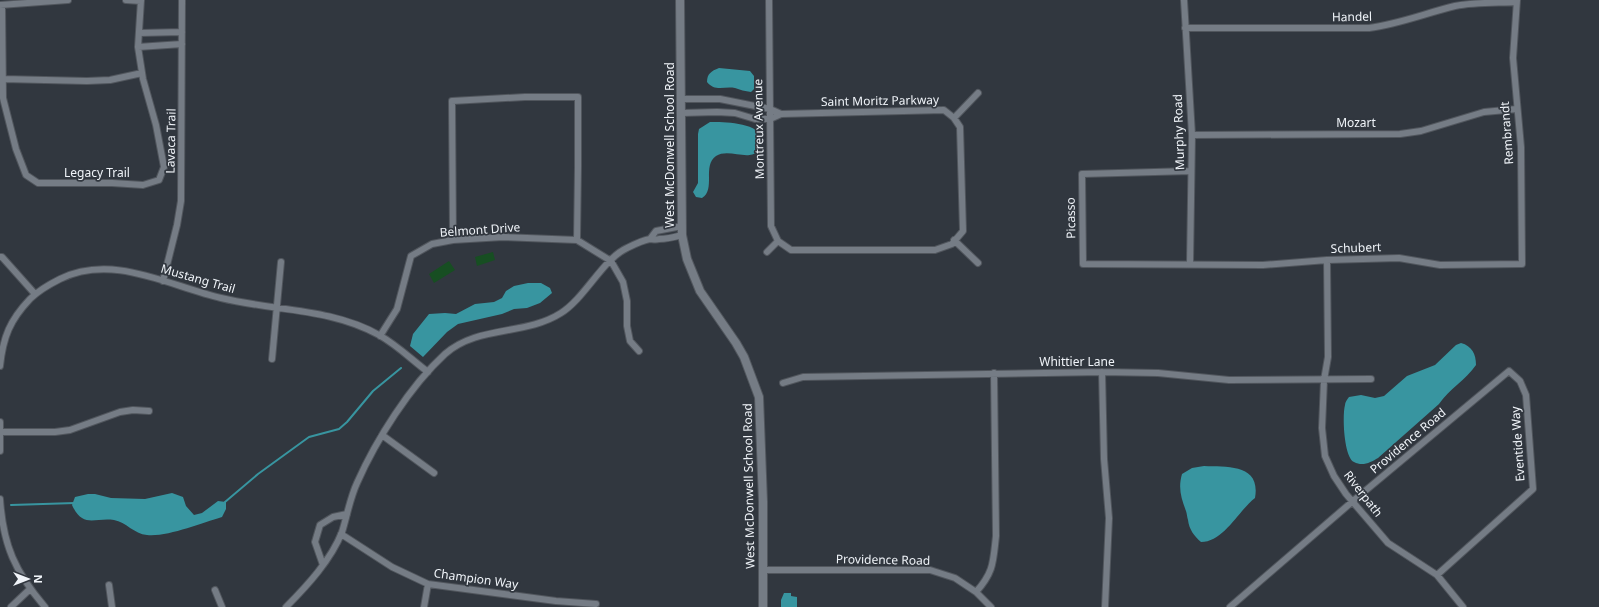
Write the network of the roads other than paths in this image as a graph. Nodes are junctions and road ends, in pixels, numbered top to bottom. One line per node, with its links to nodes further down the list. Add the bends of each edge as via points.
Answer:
1 (68, 0): 9 (street)
2 (126, 0): 7 (street)
3 (182, 0): 11 (street, Lavaca Trail)
4 (680, 0): 18 (main road, West McDonwell School Road)
5 (769, 0): 19 (street, Montreux Avenue)
6 (1184, 0): 10 (street, Murphy Road)
7 (141, 1): 12 (street, Legacy Trail)
8 (1517, 1): 10 (street, Handel, via 1457,6 1390,25 1369,28); 20 (street, Rembrandt, via 1513,58)
9 (1, 5): 16 (street, Legacy Trail)
10 (1185, 28): 25 (street, Murphy Road)
11 (182, 32): 12 (street); 13 (street, Lavaca Trail)
12 (139, 33): 14 (street, Legacy Trail)
13 (182, 44): 14 (street); 42 (street, Lavaca Trail, via 181,201)
14 (138, 47): 15 (street, Legacy Trail)
15 (142, 73): 16 (street, via 110,80 87,81); 16 (street, Legacy Trail, via 164,167 159,180 143,185 38,183 26,175 16,149 4,98)
16 (3, 79)
17 (978, 93): 23 (street)
18 (681, 99): 19 (street, Saint Moritz Parkway, via 720,99); 21 (main road, West McDonwell School Road)
19 (770, 109): 22 (street, Saint Moritz Parkway); 24 (street, Montreux Avenue)
20 (1517, 109): 25 (street, Mozart, via 1484,112 1421,131 1400,134); 41 (street, Rembrandt, via 1521,147)
21 (681, 113): 24 (street, Saint Moritz Parkway, via 735,113 755,119); 27 (main road, West McDonwell School Road)
22 (782, 114): 23 (street, Saint Moritz Parkway, via 944,110); 24 (street, Saint Moritz Parkway)
23 (954, 118): 32 (street, via 960,127 963,231)
24 (770, 119): 33 (street, Montreux Avenue, via 771,226)
25 (1192, 135): 26 (street, Murphy Road)
26 (1191, 171): 40 (street, Murphy Road); 40 (street, Picasso, via 1082,174 1082,264)
27 (682, 226): 28 (main road, West McDonwell School Road); 29 (street, via 656,231)
28 (682, 235): 29 (street); 67 (main road, West McDonwell School Road, via 687,259 700,291 744,357 759,397)
29 (650, 239): 37 (street, via 626,248)
30 (453, 240): 31 (street, Belmont Drive, via 531,237); 31 (street, via 452,101 578,97); 45 (street, Belmont Drive, via 432,244 411,256 397,309)
31 (577, 240): 37 (street, Belmont Drive)
32 (954, 240): 33 (street, via 952,244 935,250 791,250); 39 (street)
33 (778, 241): 34 (street)
34 (767, 252)
35 (0, 257): 43 (street)
36 (1327, 260): 40 (street, Schubert, via 1263,265); 41 (street, Schubert, via 1399,258 1440,265); 54 (street, Riverpath, via 1328,357)
37 (611, 261): 46 (street, via 623,282 630,341); 50 (street, via 562,313 538,324 484,334 471,339 446,354)
38 (282, 262): 44 (street)
39 (978, 263)
40 (1190, 264)
41 (1522, 264)
42 (163, 281): 43 (street, Mustang Trail, via 121,270 97,268 73,272); 44 (street, Mustang Trail, via 246,304)
43 (35, 294): 48 (street, Mustang Trail, via 18,311 7,331)
44 (277, 306): 45 (street, Mustang Trail, via 339,318); 47 (street)
45 (380, 336): 50 (street, Mustang Trail)
46 (639, 351)
47 (272, 359)
48 (0, 366)
49 (1509, 371): 63 (street, Providence Road); 68 (street, Eventide Way, via 1520,381 1526,395 1532,489)
50 (428, 372): 59 (street)
51 (1102, 372): 52 (street, Whittier Lane); 54 (street, Whittier Lane, via 1158,373 1229,380); 83 (street, via 1104,459 1109,518)
52 (994, 373): 55 (street, Whittier Lane, via 803,377); 73 (street, via 994,562 987,579)
53 (1371, 379): 54 (street, Whittier Lane)
54 (1324, 380): 63 (street, Riverpath, via 1322,428 1325,456 1334,476)
55 (784, 383)
56 (149, 411): 58 (street, via 120,412 70,430)
57 (0, 422): 58 (street)
58 (0, 432): 60 (street)
59 (382, 435): 61 (street); 64 (street, via 356,485)
60 (0, 451)
61 (434, 473)
62 (0, 498): 71 (street, via 7,546)
63 (1353, 501): 68 (street, Riverpath, via 1388,543); 84 (street, Providence Road)
64 (347, 514): 65 (street); 66 (street, via 333,517 320,524 315,542)
65 (341, 534): 66 (street); 69 (street, Champion Way, via 392,568)
66 (323, 565): 79 (street)
67 (762, 570): 73 (street, Providence Road, via 930,570 955,578); 81 (main road, West McDonwell School Road)
68 (1436, 575): 85 (street, Riverpath)
69 (428, 584): 74 (street, Champion Way, via 556,602); 80 (street)
70 (108, 585): 77 (street)
71 (30, 589): 75 (street); 76 (street)
72 (215, 590): 78 (street)
73 (976, 592): 82 (street, Providence Road)
74 (596, 604)
75 (11, 607)
76 (45, 607)
77 (112, 607)
78 (222, 607)
79 (286, 607)
80 (424, 607)
81 (763, 607)
82 (991, 607)
83 (1106, 607)
84 (1230, 607)
85 (1464, 607)

